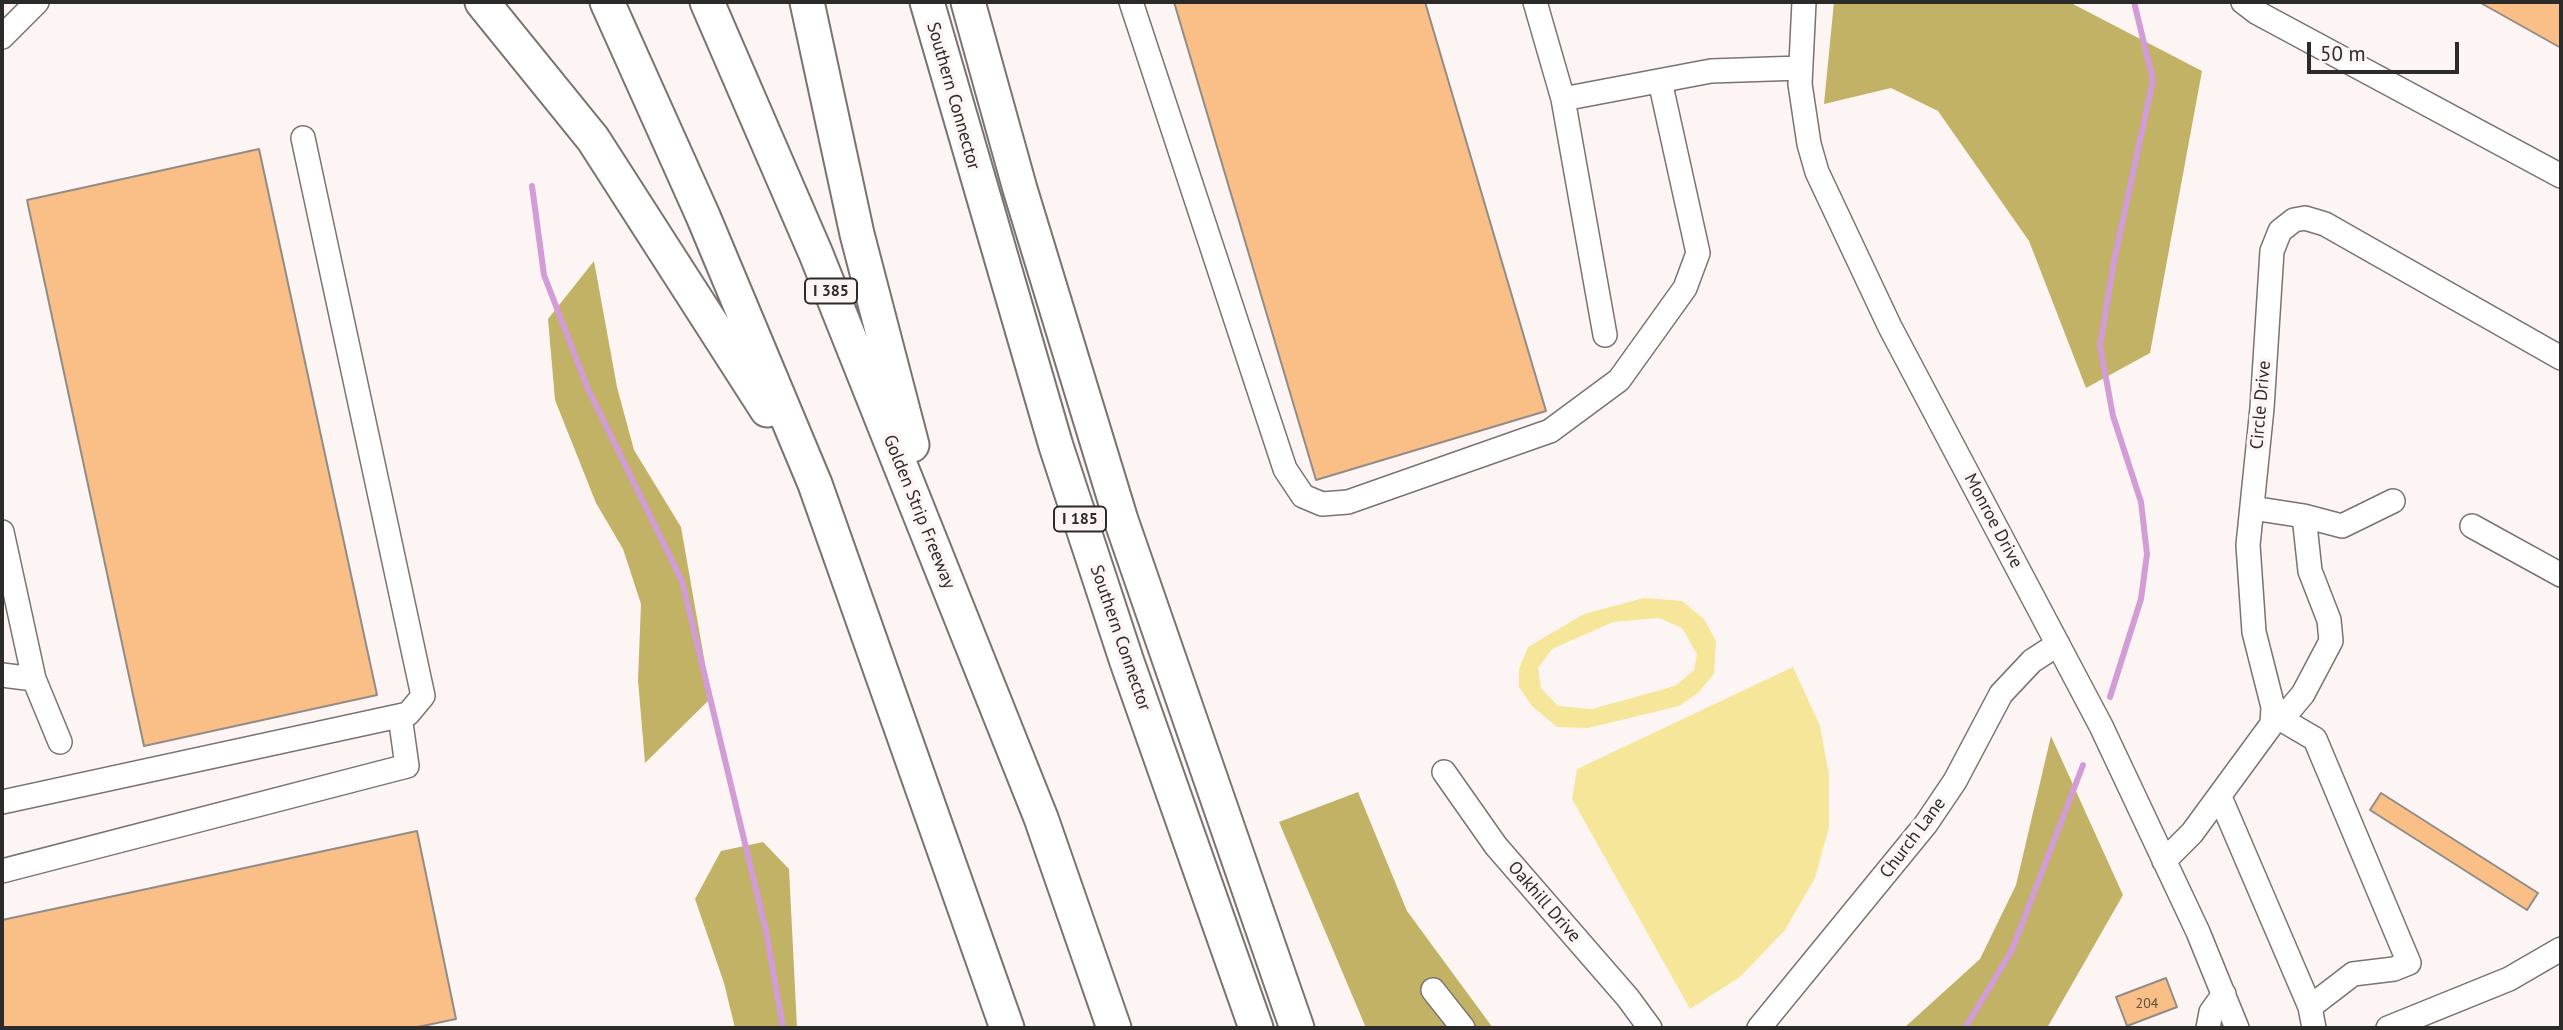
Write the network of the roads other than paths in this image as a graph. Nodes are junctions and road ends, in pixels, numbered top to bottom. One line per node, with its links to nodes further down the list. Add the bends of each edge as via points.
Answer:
1 (37, 2): 12 (street)
2 (482, 2): 20 (highway, via 593,139)
3 (607, 2): 20 (highway)
4 (707, 2): 27 (highway, Golden Strip Freeway / I 385, via 816,254)
5 (807, 2): 27 (highway, via 857,234)
6 (927, 2): 45 (highway, Southern Connector / I 185, via 1056,446)
7 (968, 2): 46 (highway, I 185, via 1121,520)
8 (1131, 2): 14 (street, via 1285,469 1303,496 1322,504 1348,502 1550,431 1619,380 1685,288 1698,253)
9 (1535, 2): 15 (street)
10 (1804, 2): 13 (street, Monroe Drive)
11 (2243, 2): 17 (street)
12 (2, 37)
13 (1800, 68): 14 (street, via 1711,71); 28 (street, Monroe Drive, via 1809,144 1843,231)
14 (1660, 80): 15 (street)
15 (1563, 99): 18 (street)
16 (303, 138): 31 (street, via 423,696 408,714)
17 (2561, 176)
18 (1605, 335)
19 (2561, 358): 22 (street, Circle Drive, via 2325,224 2294,220 2280,231 2272,251)
20 (815, 484): 43 (highway)
21 (2393, 501): 23 (street, via 2342,527)
22 (2252, 508): 23 (street); 32 (street, Circle Drive, via 2248,545 2254,632)
23 (2304, 516): 32 (street, via 2310,570 2332,641 2303,694)
24 (2472, 526): 26 (street)
25 (2, 532): 30 (street)
26 (2561, 575)
27 (948, 583): 44 (highway, Golden Strip Freeway / I 385, via 1041,818)
28 (2058, 644): 37 (street, Monroe Drive); 49 (street, Church Lane, via 2032,660 2001,694 1955,781 1926,824)
29 (2, 675): 30 (street)
30 (34, 679): 33 (street)
31 (400, 716): 36 (street); 38 (street, via 407,766)
32 (2278, 717): 35 (street); 42 (street, via 2315,739 2409,963 2394,970 2353,974)
33 (60, 741)
34 (1444, 772): 48 (street, Oakhill Drive, via 1496,846)
35 (2220, 797): 37 (street); 42 (street)
36 (2, 802)
37 (2164, 861): 41 (street, Monroe Drive)
38 (2, 871)
39 (2561, 949): 52 (street, via 2509,979)
40 (1433, 990): 47 (street)
41 (2224, 994): 50 (street, via 2211,1012); 51 (street, Monroe Drive)
42 (2312, 1018)
43 (1007, 1028)
44 (1114, 1028)
45 (1256, 1028)
46 (1297, 1028)
47 (1463, 1028)
48 (1650, 1028)
49 (1759, 1028)
50 (2208, 1028)
51 (2237, 1028)
52 (2388, 1028)

